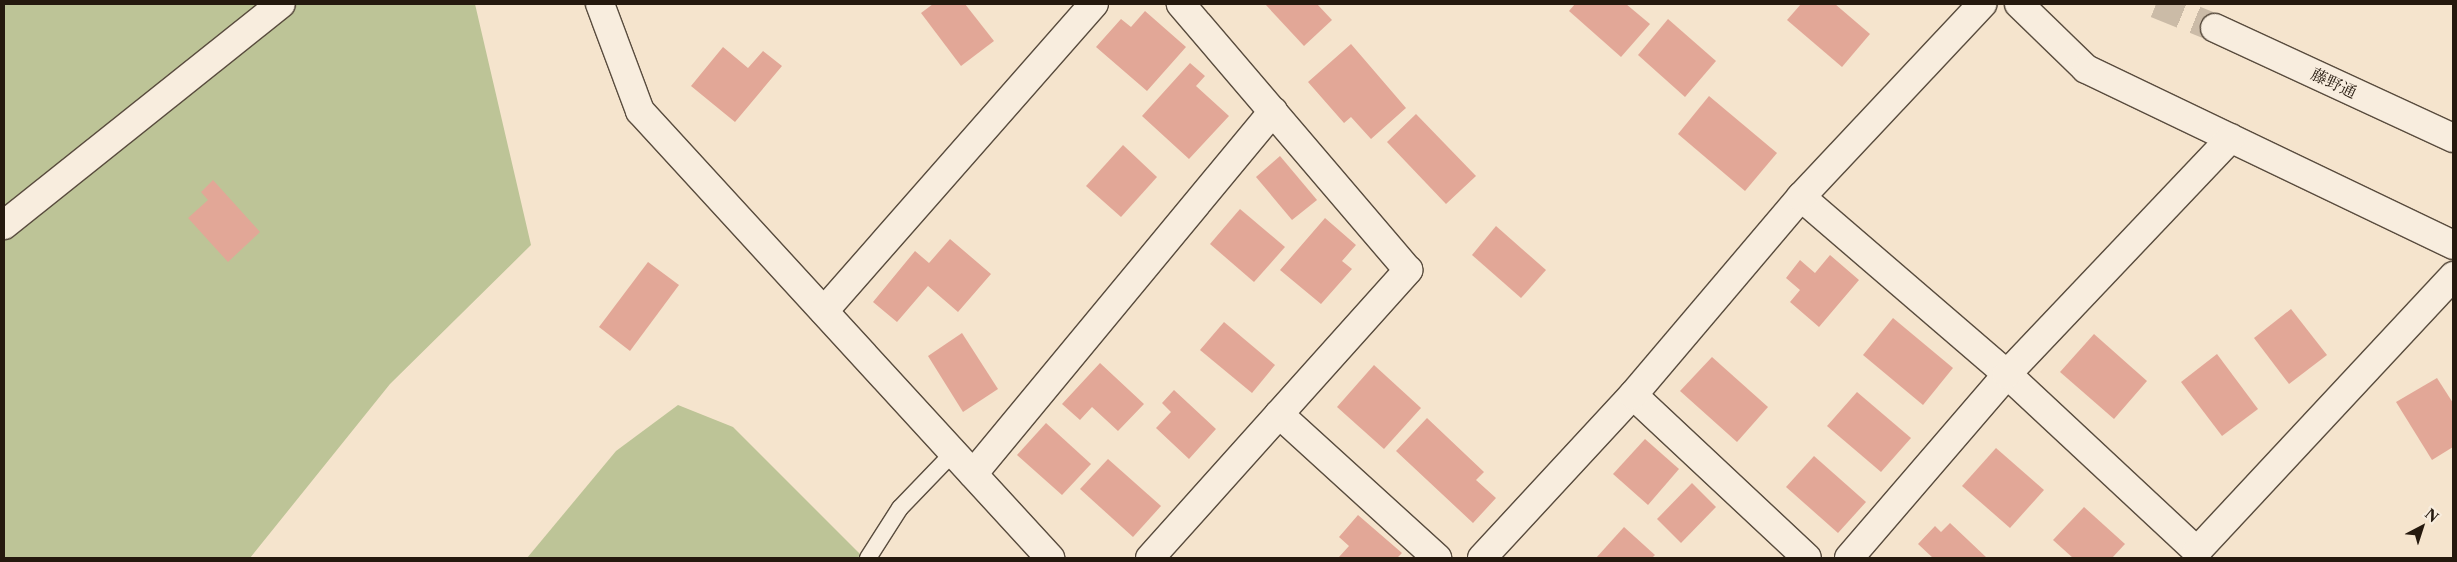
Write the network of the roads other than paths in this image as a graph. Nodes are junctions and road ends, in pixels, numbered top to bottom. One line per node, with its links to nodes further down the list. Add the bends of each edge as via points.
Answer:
1 (281, 4): 12 (street)
2 (600, 4): 15 (street, via 640,111)
3 (1094, 4): 15 (street)
4 (1181, 4): 8 (street)
5 (1982, 4): 11 (street)
6 (2020, 4): 9 (street, via 2086,69)
7 (2215, 28): 10 (street, 藤野通)
8 (1272, 111): 18 (street, via 1408,270); 20 (street)
9 (2231, 138): 13 (street); 16 (street)
10 (2453, 138)
11 (1800, 197): 16 (street); 17 (street)
12 (4, 225)
13 (2453, 245)
14 (2453, 276): 16 (street, via 2197,551)
15 (824, 311): 19 (street)
16 (2006, 374): 27 (street)
17 (1634, 395): 25 (street); 26 (street)
18 (1279, 414): 23 (street); 24 (street)
19 (953, 453): 20 (street); 21 (lane, via 900,508)
20 (973, 474): 22 (street)
21 (868, 558)
22 (1050, 558)
23 (1150, 558)
24 (1437, 558)
25 (1482, 558)
26 (1807, 558)
27 (1849, 558)

